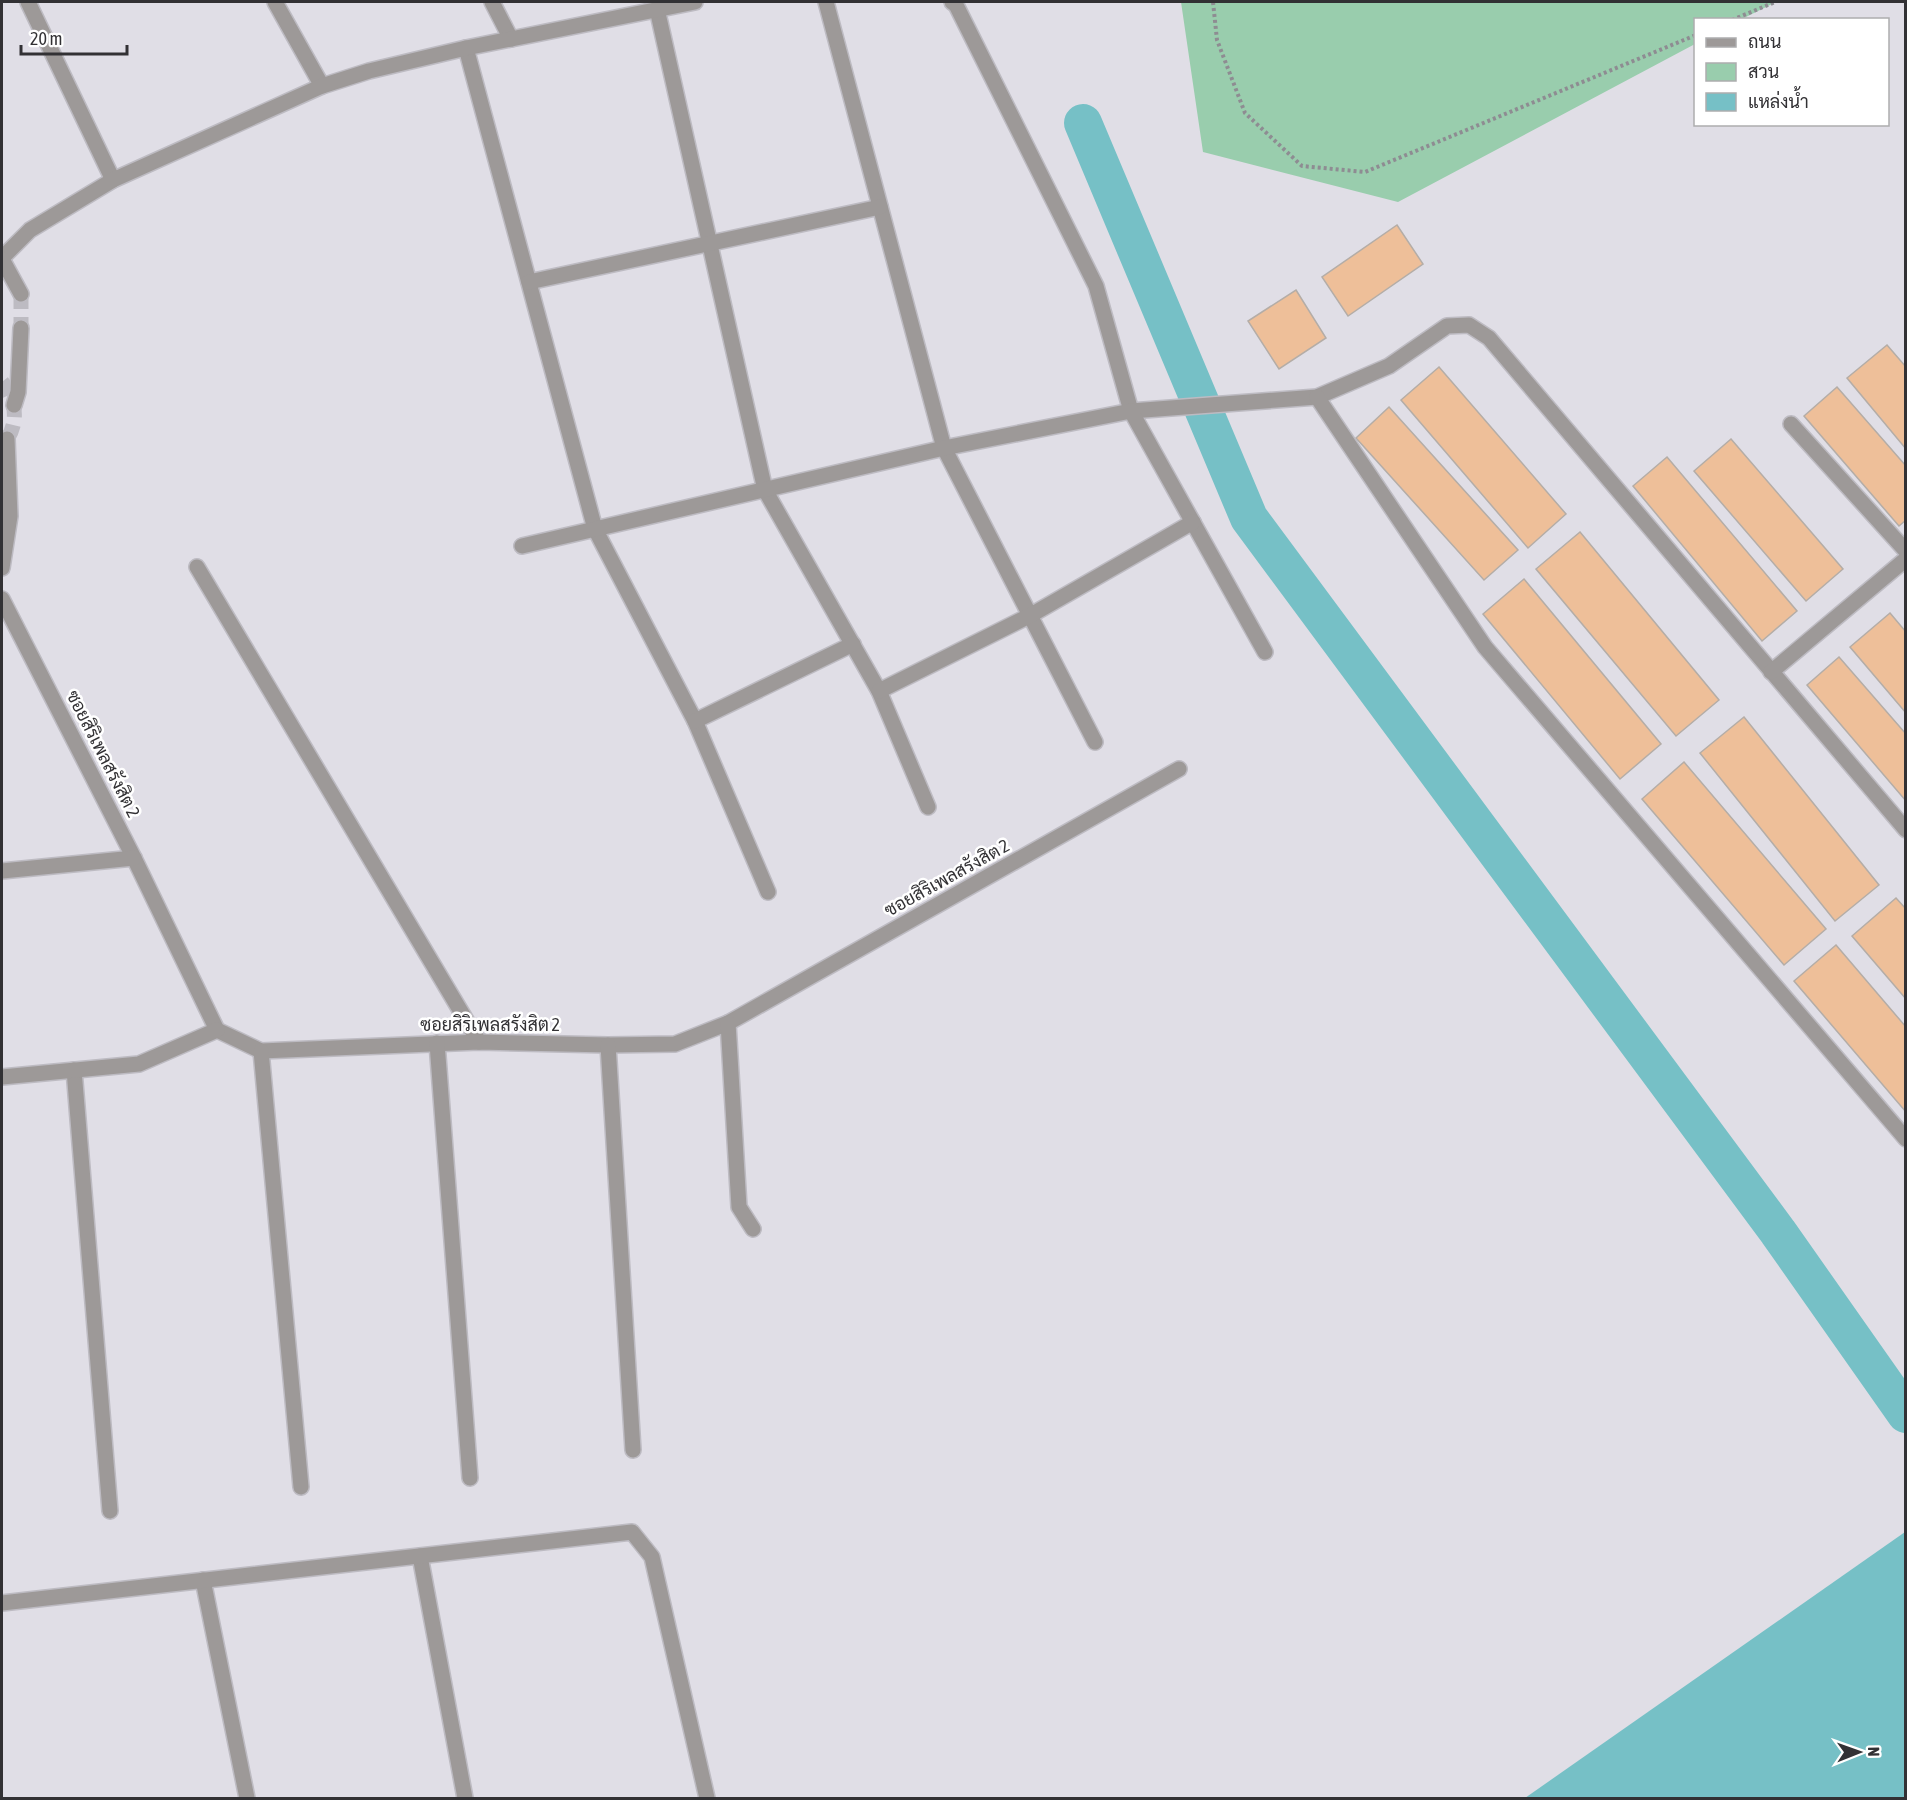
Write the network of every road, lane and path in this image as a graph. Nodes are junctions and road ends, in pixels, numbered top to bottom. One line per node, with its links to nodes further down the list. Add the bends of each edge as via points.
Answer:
1 (28, 2): 15 (street)
2 (275, 2): 14 (street)
3 (492, 2): 12 (street)
4 (695, 2): 9 (street)
5 (826, 2): 16 (street)
6 (952, 2): 24 (street, via 1096,286)
7 (1213, 2): 11 (path, via 1217,40 1245,113 1302,166 1365,172)
8 (1775, 2): 10 (path)
9 (657, 9): 12 (street); 17 (street)
10 (1737, 18)
11 (1694, 35)
12 (512, 39): 13 (street)
13 (466, 48): 14 (street); 19 (street)
14 (322, 86): 15 (street)
15 (113, 180): 18 (street, via 30,230)
16 (880, 207): 17 (street); 27 (street)
17 (709, 245): 19 (street); 28 (street)
18 (2, 259): 20 (street)
19 (529, 282): 30 (street)
20 (21, 294)
21 (21, 328): 23 (street)
22 (1317, 398): 24 (street); 40 (street, via 1389,366 1447,326 1469,325 1489,338); 58 (street, via 1485,647)
23 (14, 405)
24 (1131, 411): 27 (street); 29 (street)
25 (1791, 424): 32 (street)
26 (7, 439): 35 (street, via 10,516)
27 (944, 448): 28 (street); 37 (street)
28 (765, 490): 30 (street); 38 (street)
29 (1193, 522): 37 (street); 39 (street)
30 (595, 529): 31 (street); 42 (street)
31 (522, 546)
32 (1905, 551)
33 (1905, 559): 40 (street)
34 (197, 567): 52 (street)
35 (2, 568)
36 (2, 599): 47 (street, ซอยสิริเพลสรังสิต 2)
37 (1031, 615): 41 (street); 43 (street)
38 (852, 644): 41 (street); 42 (street)
39 (1265, 652)
40 (1772, 672): 46 (street)
41 (879, 691): 45 (street)
42 (694, 721): 49 (street)
43 (1095, 742)
44 (1179, 769): 50 (street, ซอยสิริเพลสรังสิต 2)
45 (928, 807)
46 (1905, 830)
47 (134, 858): 48 (street); 51 (street, ซอยสิริเพลสรังสิต 2)
48 (2, 871)
49 (768, 892)
50 (728, 1023): 54 (street, ซอยสิริเพลสรังสิต 2, via 675,1044); 59 (street, via 739,1207)
51 (217, 1030): 55 (street, ซอยสิริเพลสรังสิต 2); 56 (street, via 139,1064)
52 (479, 1042): 53 (street, ซอยสิริเพลสรังสิต 2); 54 (street, ซอยสิริเพลสรังสิต 2)
53 (437, 1043): 55 (street, ซอยสิริเพลสรังสิต 2); 61 (street)
54 (608, 1045): 60 (street)
55 (261, 1051): 62 (street)
56 (74, 1070): 57 (street); 63 (street)
57 (2, 1077)
58 (1905, 1139)
59 (753, 1229)
60 (633, 1450)
61 (470, 1479)
62 (301, 1487)
63 (110, 1511)
64 (420, 1556): 65 (street); 68 (street); 69 (street, via 632,1532 652,1557)
65 (203, 1580): 66 (street); 67 (street)
66 (2, 1603)
67 (247, 1798)
68 (465, 1798)
69 (707, 1798)

